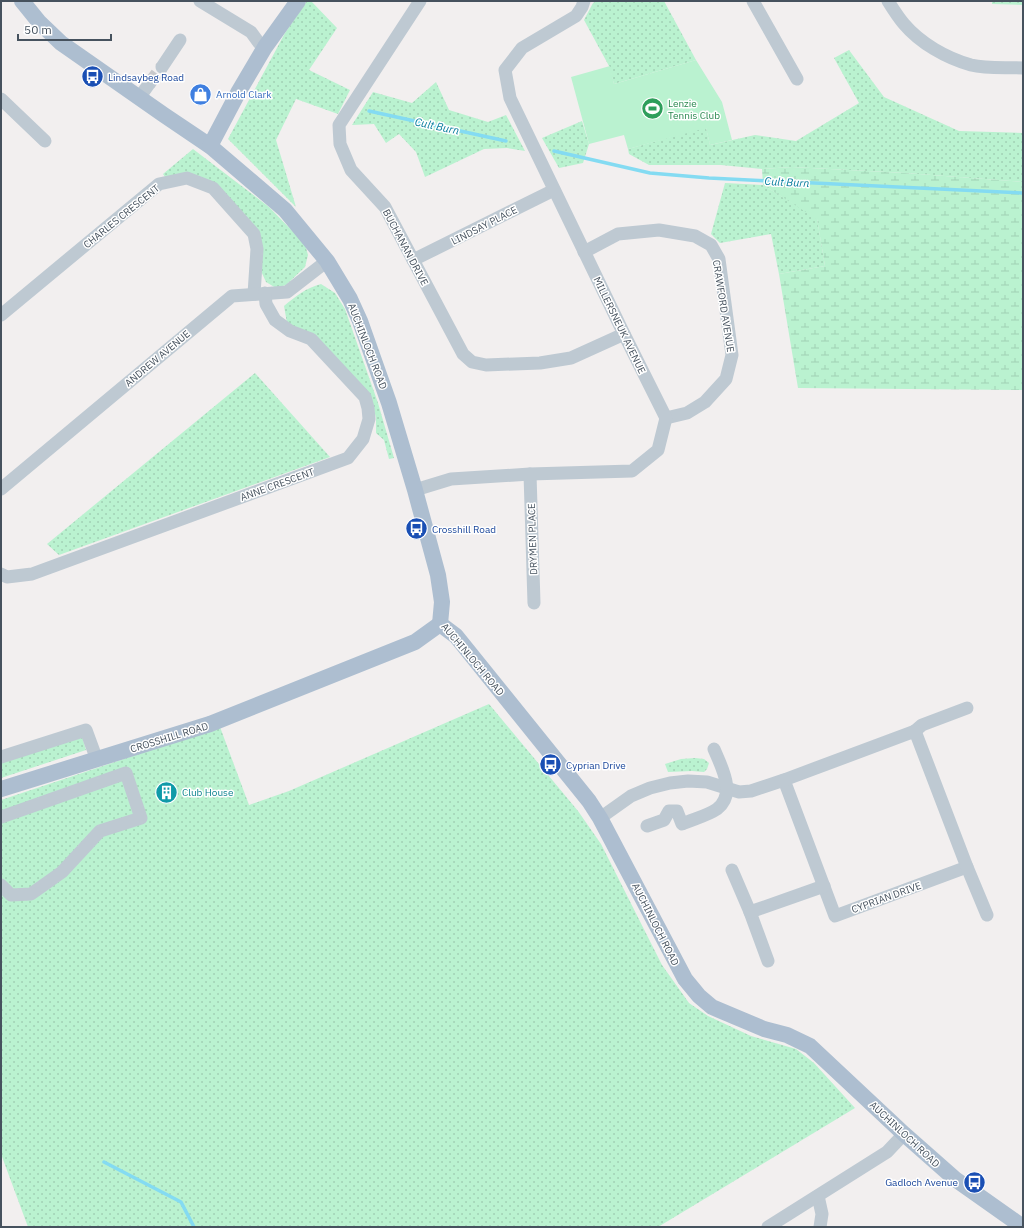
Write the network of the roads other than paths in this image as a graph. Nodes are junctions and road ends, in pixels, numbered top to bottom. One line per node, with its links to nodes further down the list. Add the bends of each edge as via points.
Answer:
1 (22, 1): 14 (main road, AUCHINLOCH ROAD, via 61,43)
2 (200, 1): 9 (street, via 251,32 259,43)
3 (298, 1): 9 (main road)
4 (420, 1): 20 (street, BUCHANAN DRIVE, via 339,125 340,144 351,170 385,207)
5 (584, 1): 18 (street, MILLERSNEUK AVENUE, via 576,16 522,48 506,70 510,98)
6 (753, 1): 12 (street)
7 (888, 1): 11 (street, via 914,34 940,52 972,65)
8 (180, 40): 10 (street)
9 (265, 46): 17 (main road)
10 (162, 66)
11 (1023, 68)
12 (797, 79)
13 (149, 84): 14 (street)
14 (139, 98): 17 (main road, AUCHINLOCH ROAD)
15 (1, 99): 16 (street)
16 (45, 141)
17 (210, 146): 21 (main road, AUCHINLOCH ROAD, via 285,210)
18 (554, 190): 19 (street, MILLERSNEUK AVENUE); 20 (street, LINDSAY PLACE)
19 (584, 252): 24 (street, MILLERSNEUK AVENUE); 25 (street, CRAWFORD AVENUE, via 618,234 659,230 695,236 710,245 719,259 732,355 726,379 705,402 688,413)
20 (414, 260): 24 (street, BUCHANAN DRIVE, via 463,354 472,362 486,365 540,363 571,358)
21 (327, 261): 22 (street, ANDREW AVENUE, via 287,292); 28 (main road, AUCHINLOCH ROAD, via 350,299 362,326 386,393)
22 (259, 294): 23 (street, CHARLES CRESCENT, via 254,234 213,188 187,178 159,184); 27 (street, ANDREW AVENUE, via 232,296); 29 (street, ANNE CRESCENT, via 275,320 290,331 311,339 365,398 369,419 363,439 348,458 32,574 6,577)
23 (1, 316)
24 (624, 334): 25 (street, MILLERSNEUK AVENUE)
25 (666, 418): 26 (street, via 658,450 632,471)
26 (530, 474): 28 (street, via 451,479); 30 (street, DRYMEN PLACE)
27 (1, 489)
28 (415, 490): 31 (main road, AUCHINLOCH ROAD, via 438,575 442,602)
29 (1, 574)
30 (534, 603)
31 (440, 624): 36 (main road, CROSSHILL ROAD, via 415,642 210,724); 41 (main road, AUCHINLOCH ROAD, via 456,636)
32 (967, 708): 33 (street, via 922,725)
33 (915, 731): 37 (street); 43 (street)
34 (714, 749): 39 (street, via 726,778)
35 (1, 757): 36 (street, via 86,730)
36 (97, 760): 38 (main road, CROSSHILL ROAD)
37 (784, 780): 39 (street, via 745,793); 46 (street, CYPRIAN DRIVE)
38 (1, 789)
39 (727, 789): 41 (street, via 707,782 670,783 631,796); 42 (street, via 721,805 716,810 682,824 677,811 669,811 664,820)
40 (1, 817): 45 (street, via 126,773 141,818 100,831 62,872 31,894 11,895)
41 (600, 818): 50 (main road, AUCHINLOCH ROAD, via 685,979 699,996 712,1007 810,1046)
42 (647, 826)
43 (967, 867): 46 (street, CYPRIAN DRIVE, via 835,916); 48 (street)
44 (732, 870): 47 (street)
45 (1, 885)
46 (824, 886): 47 (street)
47 (750, 912): 49 (street)
48 (987, 915)
49 (768, 961)
50 (904, 1134): 51 (street, via 887,1152); 54 (main road, AUCHINLOCH ROAD, via 955,1180)
51 (818, 1196): 52 (street); 53 (street, via 822,1214)
52 (768, 1227)
53 (820, 1227)
54 (1023, 1227)

